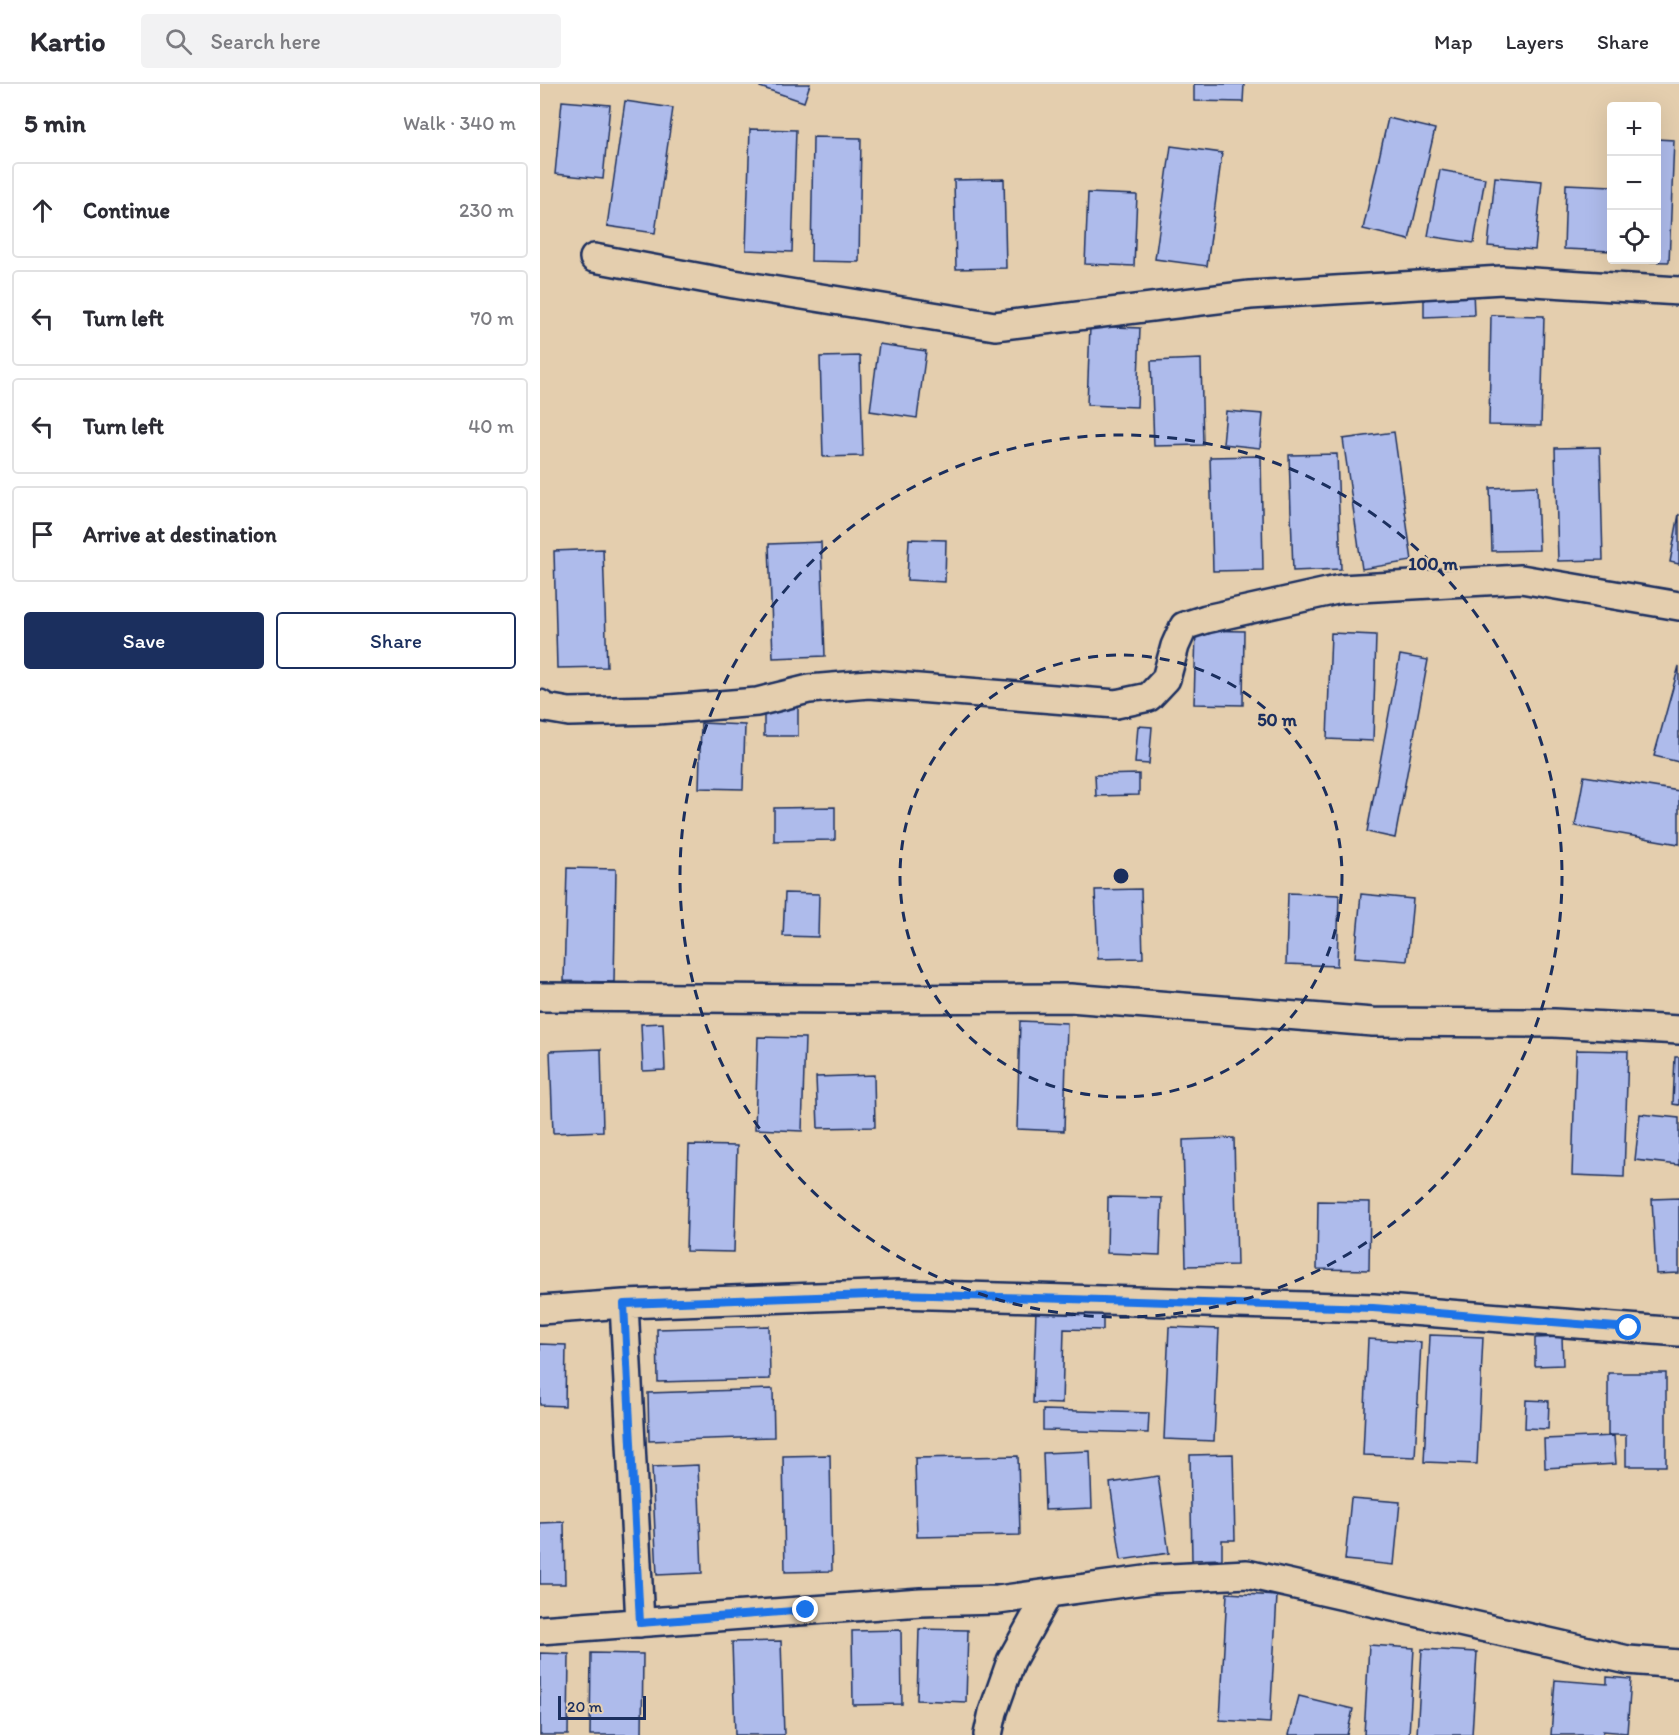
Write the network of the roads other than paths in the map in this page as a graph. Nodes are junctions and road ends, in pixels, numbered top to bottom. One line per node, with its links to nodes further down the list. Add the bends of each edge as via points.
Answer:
1 (594, 258): 2 (street, via 995,326 1250,295 1502,280)
2 (1679, 291)
3 (1679, 606): 4 (street, via 1521,579 1341,589 1184,626 1166,680 1149,697 1116,704 869,684 809,689 757,702 657,710 569,712)
4 (540, 704)
5 (540, 997): 6 (street, via 1070,999 1373,1022 1554,1023)
6 (1679, 1030)
7 (624, 1304): 8 (street); 9 (street, via 921,1294 1373,1308); 11 (street)
8 (540, 1310)
9 (1679, 1332)
10 (1048, 1594): 11 (street); 13 (street, via 1152,1579 1247,1574 1628,1660); 14 (street, via 1011,1661)
11 (640, 1623): 12 (street)
12 (540, 1630)
13 (1679, 1664)
14 (988, 1735)

